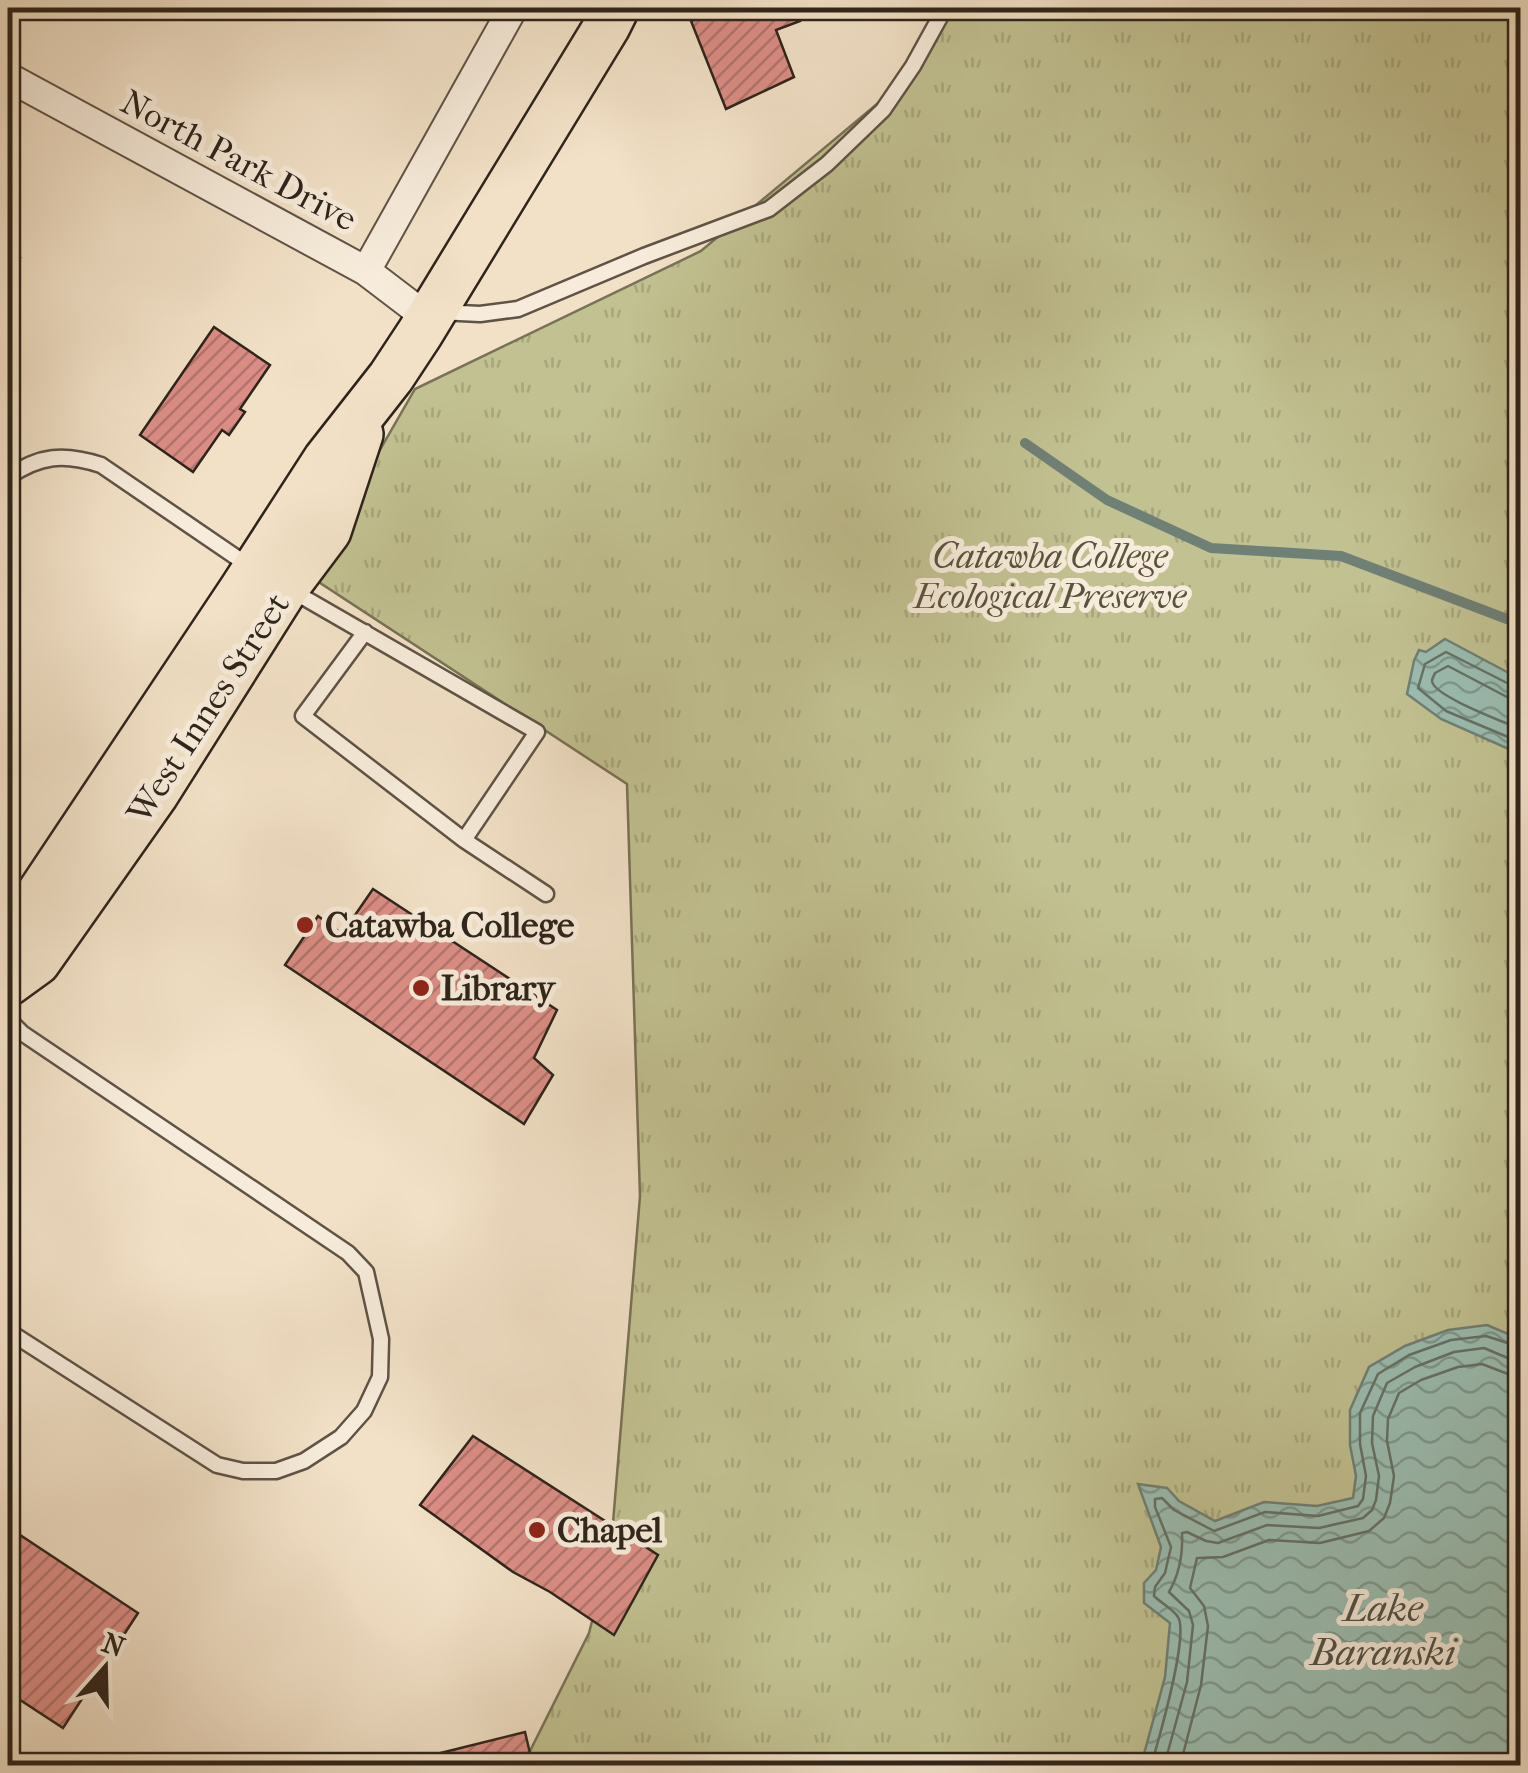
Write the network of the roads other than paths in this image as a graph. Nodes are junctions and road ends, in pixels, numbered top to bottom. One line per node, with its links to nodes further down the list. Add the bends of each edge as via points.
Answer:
1 (514, 8): 5 (street)
2 (616, 8): 6 (main road, West Innes Street)
3 (945, 8): 6 (lane, via 883,110 769,209 518,309)
4 (8, 77): 5 (street, North Park Drive)
5 (366, 271): 6 (street, North Park Drive)
6 (431, 315): 8 (main road, West Innes Street, via 367,408 328,531)
7 (8, 477): 8 (lane, via 50,458 76,457 101,466)
8 (271, 578): 9 (lane); 12 (main road, West Innes Street); 13 (main road, West Innes Street, via 156,793 37,962)
9 (364, 632): 10 (lane, via 303,716); 10 (lane, via 536,732)
10 (464, 840): 11 (lane)
11 (546, 894)
12 (8, 940)
13 (8, 983)
14 (8, 1019): 15 (lane, via 348,1253 366,1272 381,1339 380,1377 364,1412 341,1437 276,1471 242,1470 217,1466)
15 (8, 1331)
16 (8, 1760): 17 (lane)
17 (16, 1766)

